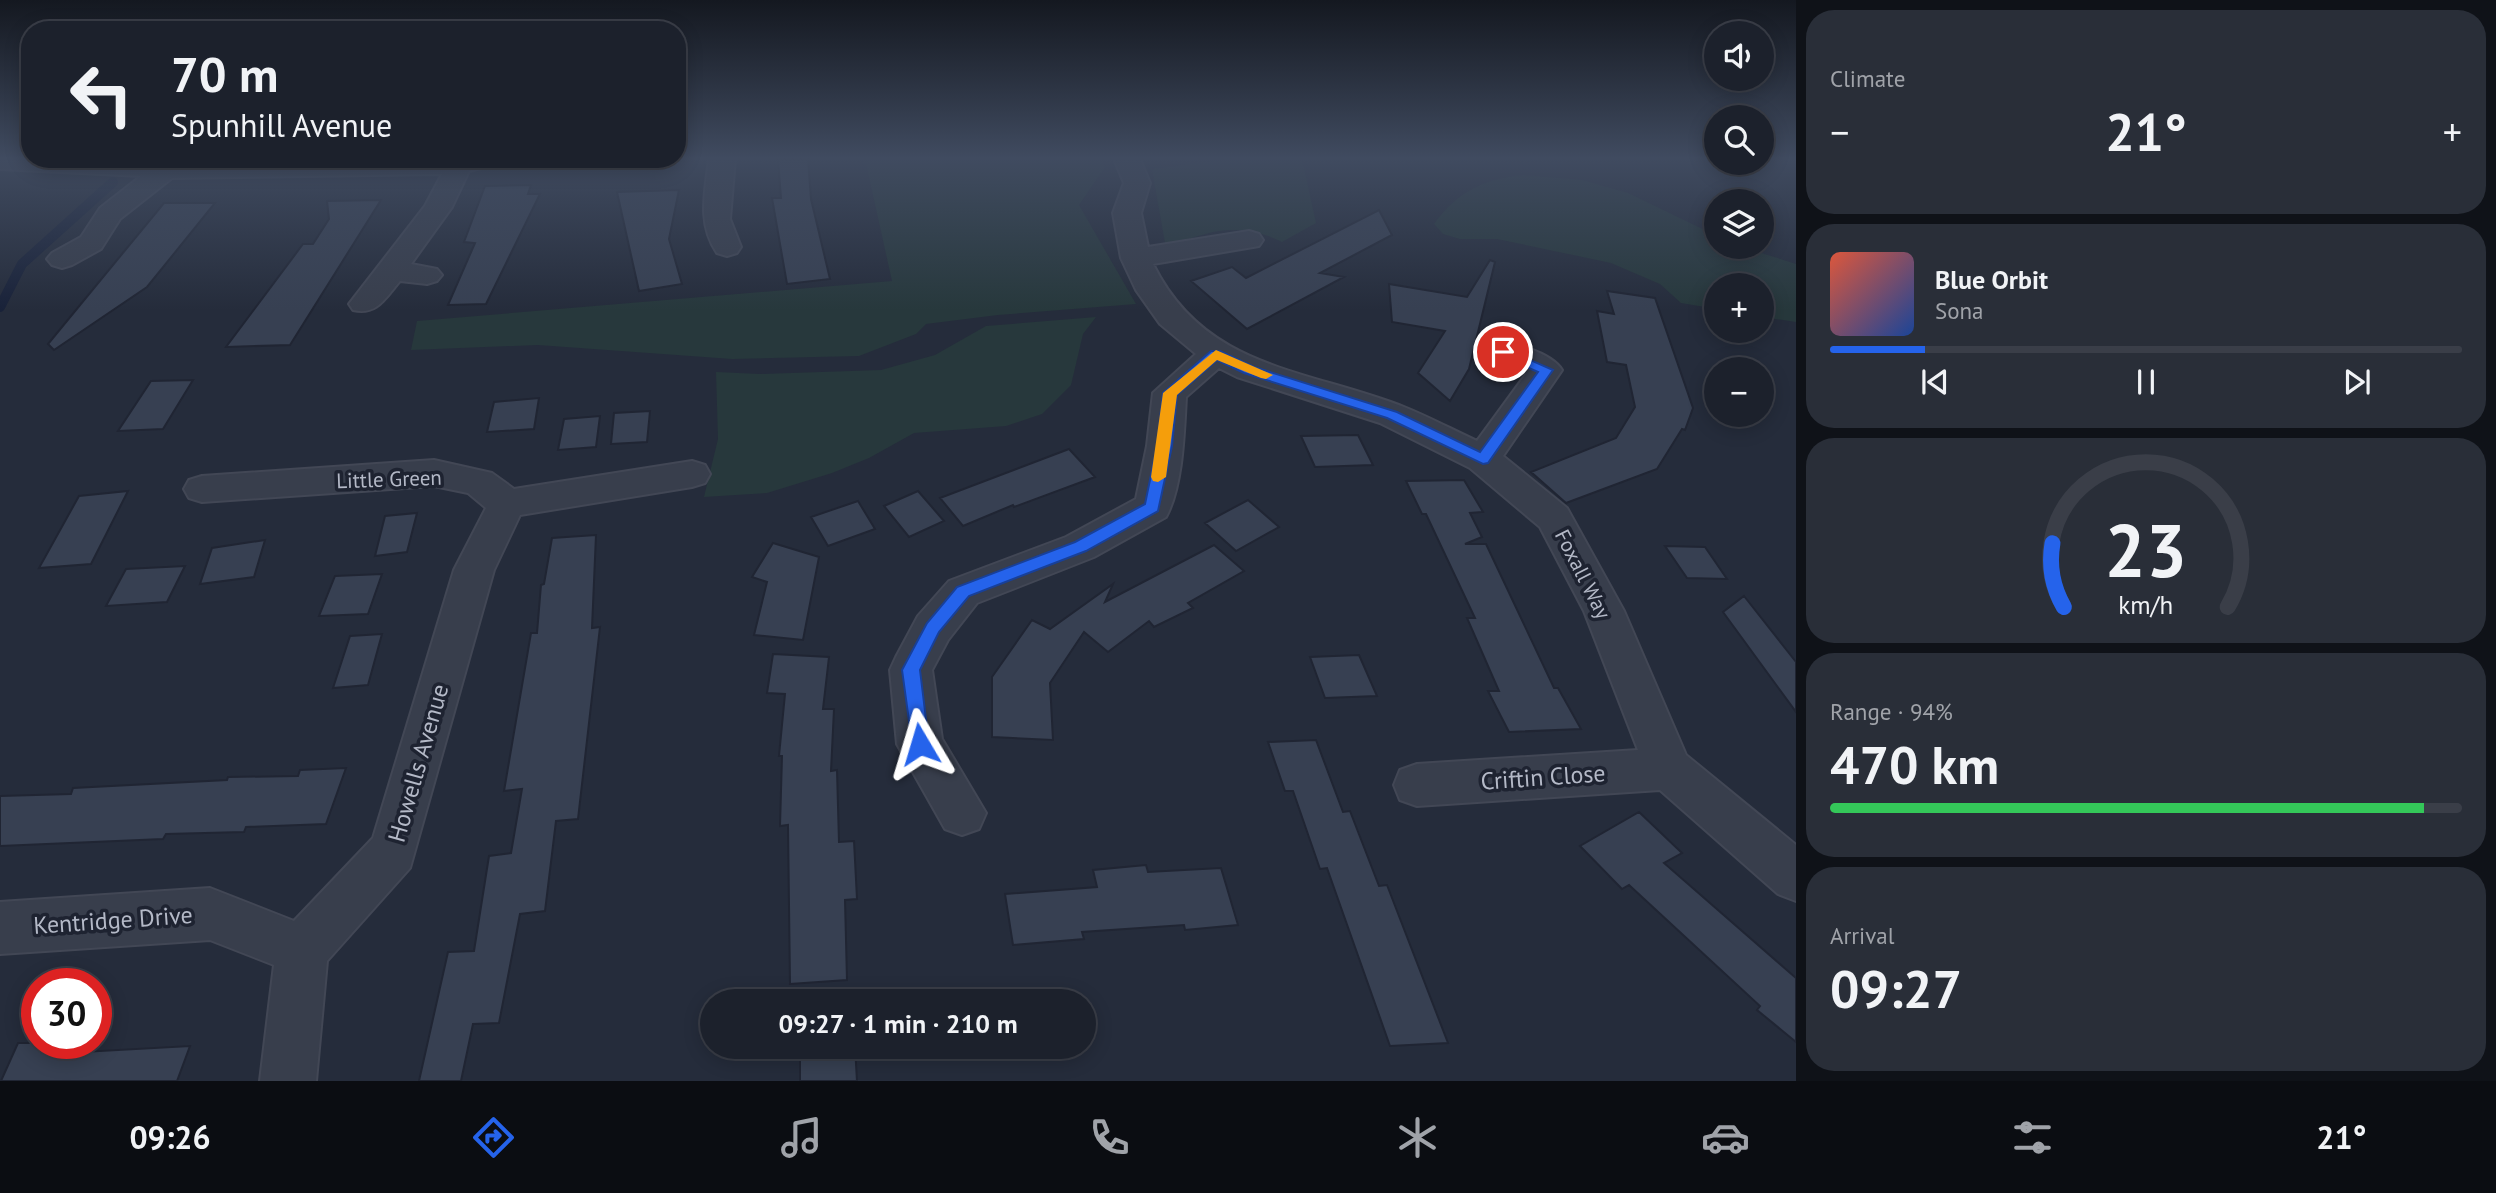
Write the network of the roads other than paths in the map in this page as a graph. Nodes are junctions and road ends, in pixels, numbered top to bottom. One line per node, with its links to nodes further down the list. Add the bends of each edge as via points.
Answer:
1 (116, 209): 8 (street, via 91,243)
2 (436, 209): 9 (street)
3 (717, 209): 6 (street)
4 (1128, 209): 7 (street, Foxall Way)
5 (1249, 240): 7 (street)
6 (727, 247)
7 (1136, 258): 13 (street, Foxall Way, via 1171,317)
8 (62, 259)
9 (392, 271): 10 (street); 11 (street)
10 (427, 275)
11 (364, 304)
12 (1503, 352): 14 (street, via 1552,362)
13 (1216, 354): 14 (street, Foxall Way, via 1249,370 1392,415); 20 (street, via 1170,393 1153,507 1080,547 963,592 933,628 911,670 920,744)
14 (1483, 459): 18 (street, Foxall Way, via 1554,518 1604,611)
15 (692, 474): 17 (street)
16 (202, 489): 17 (street, Little Green, via 434,473 479,482)
17 (507, 504): 23 (street, Howells Avenue, via 474,569 393,851)
18 (1669, 769): 19 (street, Criftin Close); 21 (street, Foxall Way)
19 (1417, 785)
20 (962, 813)
21 (1796, 877)
22 (0, 928): 23 (street, Kentridge Drive, via 210,914)
23 (302, 950): 24 (street)
24 (288, 1081)

